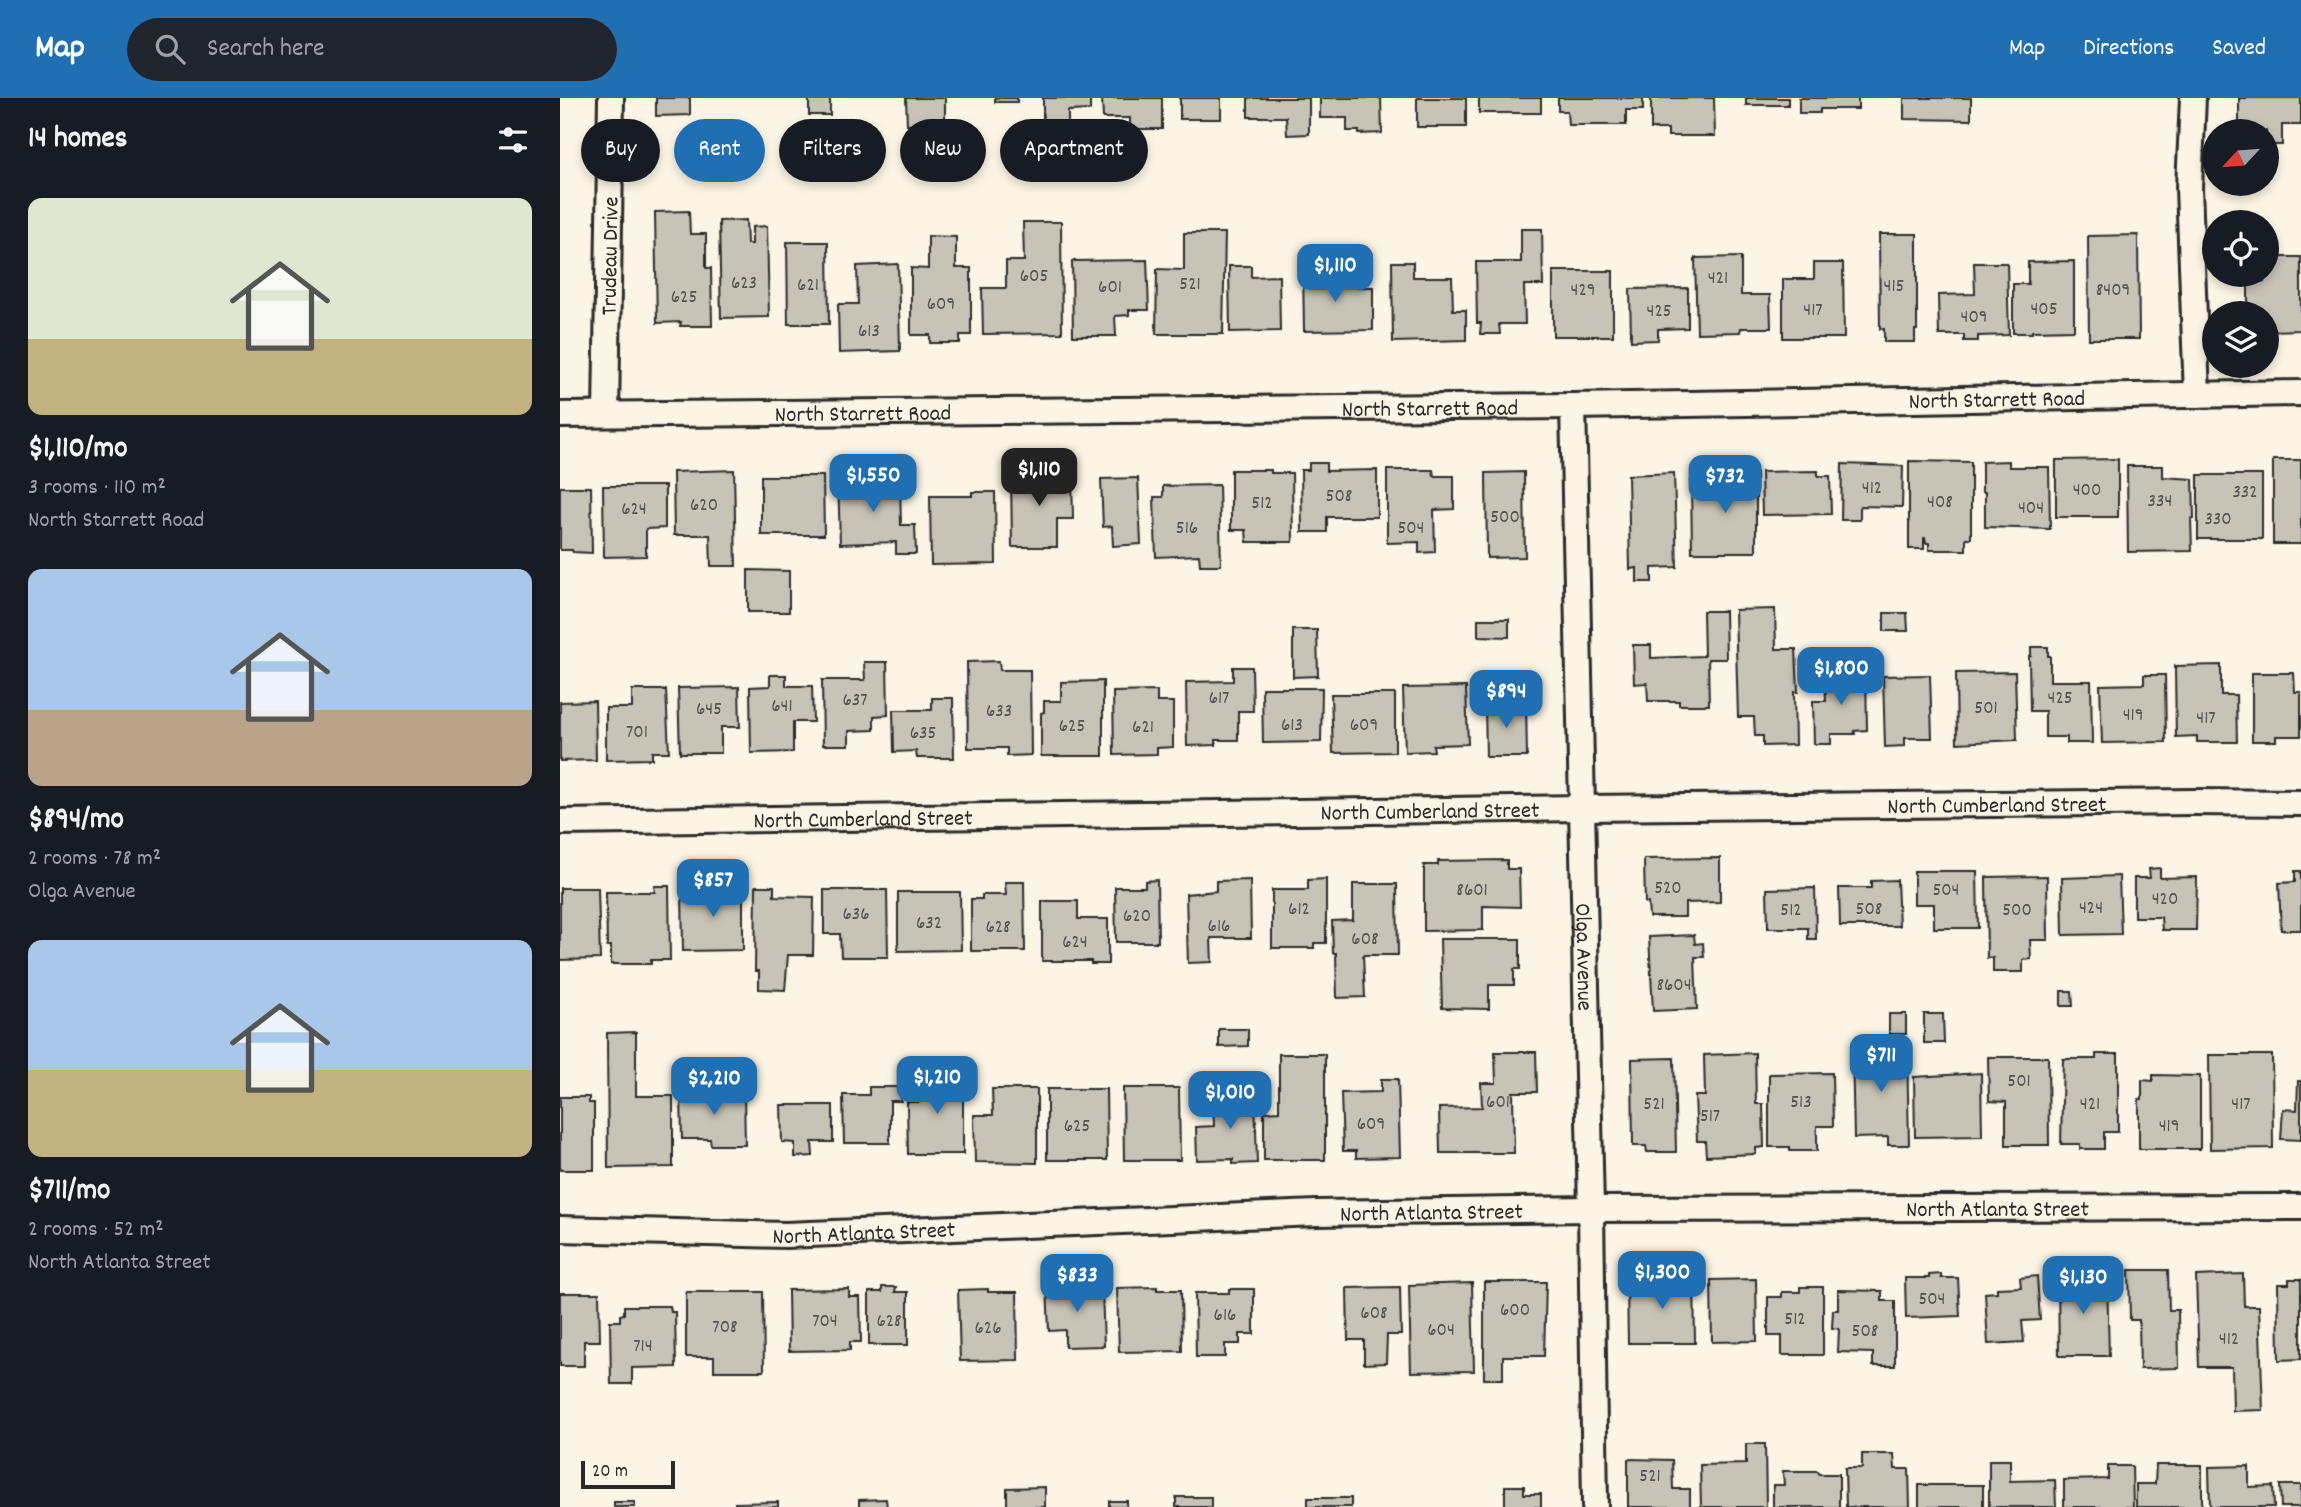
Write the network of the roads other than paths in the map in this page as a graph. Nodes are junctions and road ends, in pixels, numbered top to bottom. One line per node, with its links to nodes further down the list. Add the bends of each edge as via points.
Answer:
1 (611, 98): 6 (street, Trudeau Drive)
2 (2193, 98): 4 (street, via 2189,188)
3 (2301, 394): 4 (street, North Starrett Road)
4 (2197, 395): 5 (street, North Starrett Road)
5 (1573, 406): 6 (street, North Starrett Road); 9 (street, Olga Avenue)
6 (606, 414): 7 (street, North Starrett Road)
7 (560, 415)
8 (2301, 803): 9 (street, North Cumberland Street)
9 (1582, 808): 10 (street, North Cumberland Street); 12 (street, Olga Avenue)
10 (560, 822)
11 (2301, 1207): 12 (street, North Atlanta Street)
12 (1591, 1209): 13 (street, North Atlanta Street, via 1317,1213 786,1235); 14 (street, Olga Avenue)
13 (560, 1229)
14 (1595, 1507)

